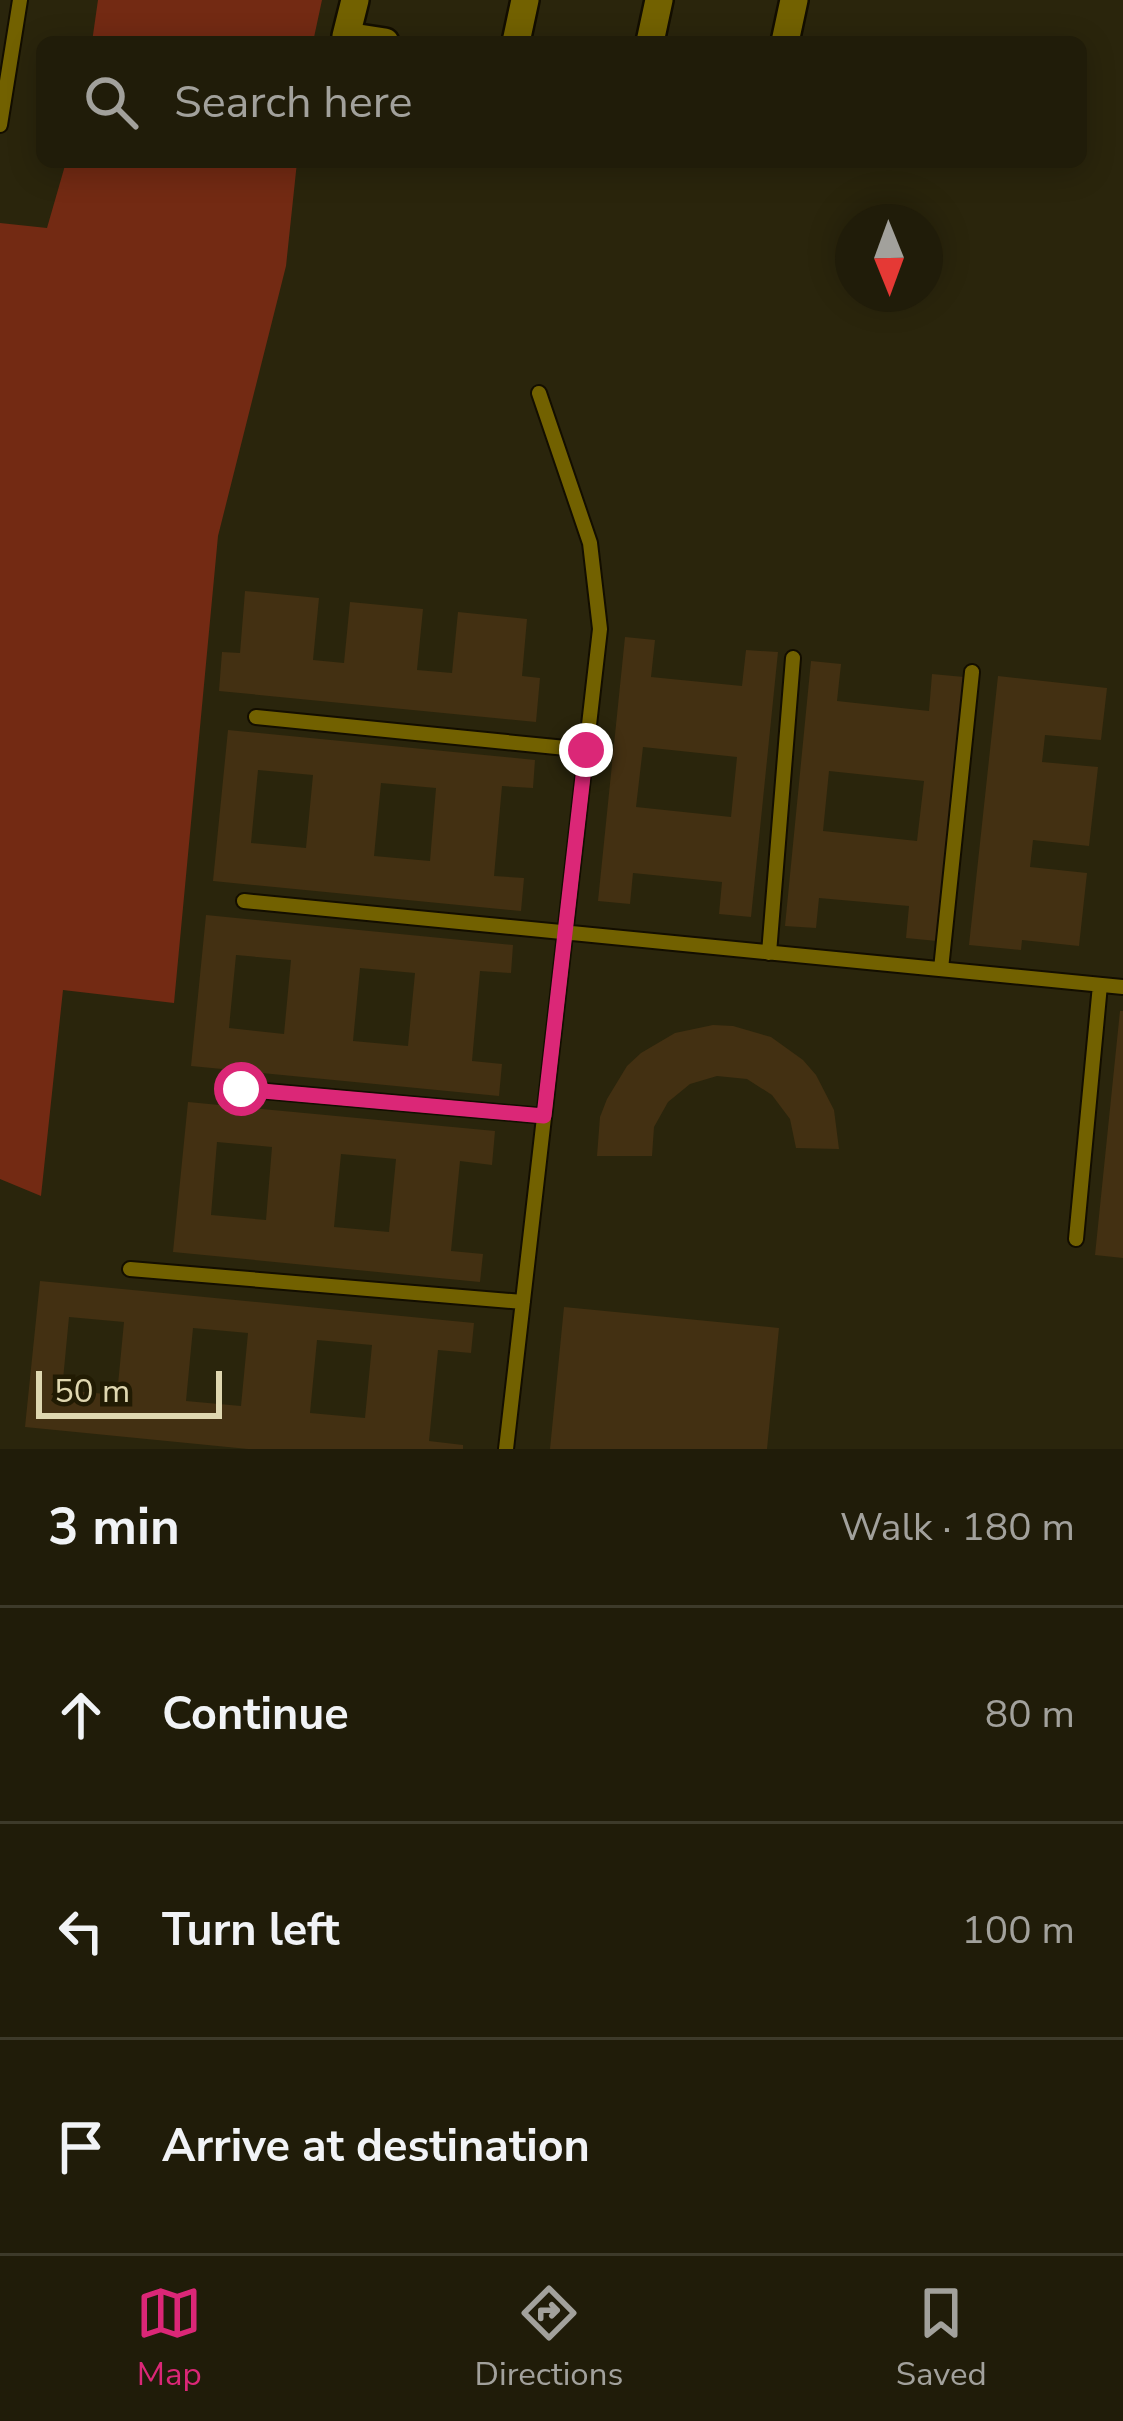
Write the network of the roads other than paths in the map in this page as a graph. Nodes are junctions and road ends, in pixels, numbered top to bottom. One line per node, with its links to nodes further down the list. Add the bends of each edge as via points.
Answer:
1 (20, 0): 10 (lane)
2 (355, 0): 6 (street)
3 (525, 0): 7 (street)
4 (659, 0): 8 (street)
5 (794, 0): 9 (street)
6 (346, 36)
7 (518, 36)
8 (651, 36)
9 (786, 36)
10 (0, 125)
11 (539, 392): 15 (lane, via 590,543 600,629)
12 (793, 658): 18 (lane)
13 (972, 672): 19 (lane)
14 (256, 717): 15 (lane)
15 (586, 750): 17 (lane)
16 (244, 902): 17 (lane)
17 (565, 933): 18 (lane); 23 (lane)
18 (769, 953): 19 (lane)
19 (941, 969): 20 (lane)
20 (1100, 985): 21 (lane); 24 (lane)
21 (1123, 987)
22 (241, 1089): 23 (lane)
23 (544, 1116): 26 (lane)
24 (1076, 1239)
25 (130, 1269): 26 (lane)
26 (523, 1302): 27 (lane)
27 (506, 1449)

